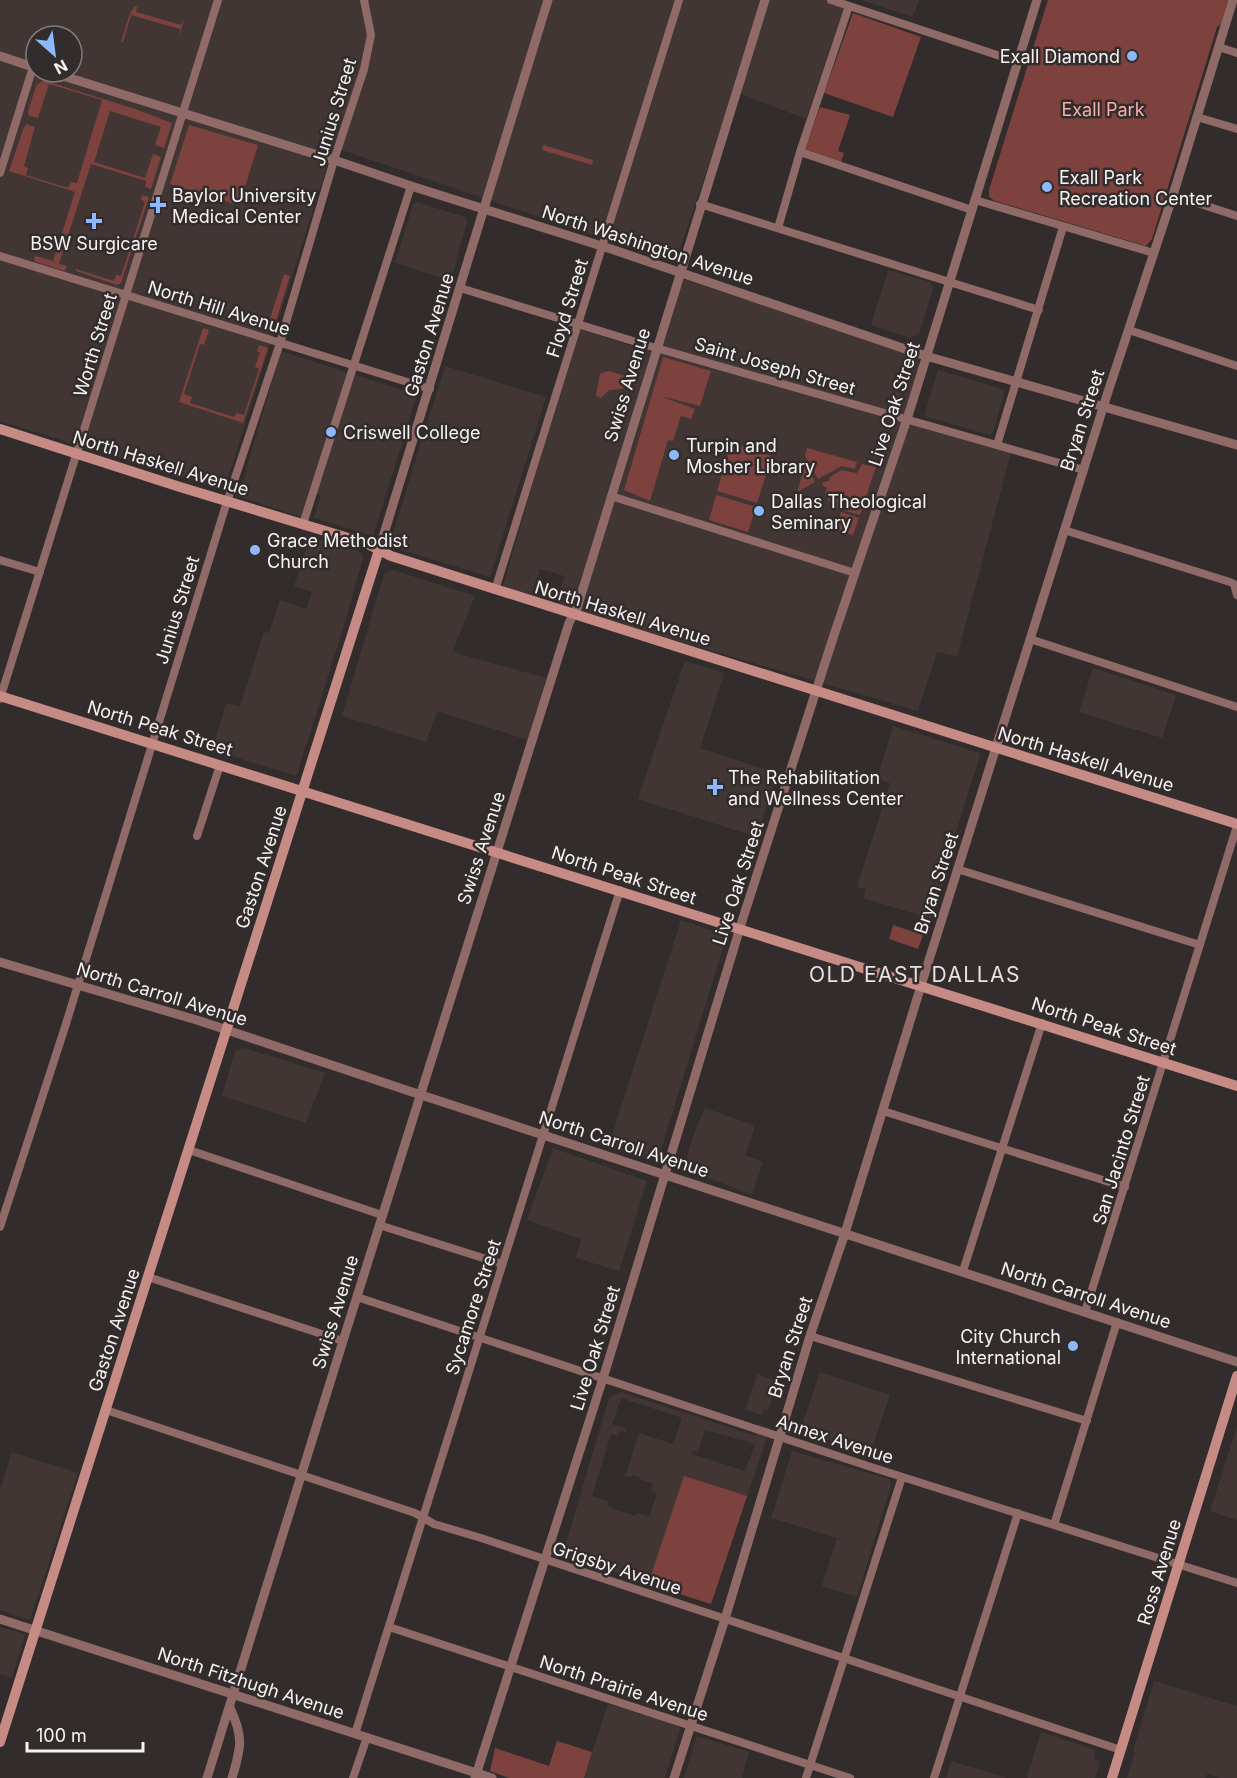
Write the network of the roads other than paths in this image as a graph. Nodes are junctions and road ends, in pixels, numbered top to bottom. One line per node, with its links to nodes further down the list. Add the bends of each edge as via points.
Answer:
1 (218, 0): 18 (street, Worth Street)
2 (364, 0): 22 (street, Junius Street, via 370,25 369,49)
3 (548, 0): 28 (street, Gaston Avenue)
4 (679, 0): 33 (street, Floyd Street)
5 (765, 0): 27 (street, Swiss Avenue)
6 (831, 0): 9 (street)
7 (1037, 0): 14 (street, Live Oak Street)
8 (1233, 0): 10 (street, Bryan Street)
9 (849, 6): 14 (street); 21 (street)
10 (1233, 16): 11 (street, Bryan Street)
11 (1219, 47): 12 (street); 19 (street, Bryan Street)
12 (1237, 53)
13 (0, 56): 15 (street)
14 (1018, 62): 26 (street, Live Oak Street)
15 (24, 64)
16 (84, 83): 18 (street, North Washington Avenue)
17 (29, 84): 23 (street)
18 (182, 114): 22 (street, North Washington Avenue); 39 (street, Worth Street)
19 (1197, 117): 20 (street); 25 (street, Bryan Street)
20 (1237, 129)
21 (800, 152): 29 (street); 32 (street)
22 (334, 160): 24 (street, North Washington Avenue); 43 (street, Junius Street)
23 (0, 173)
24 (411, 186): 28 (street, North Washington Avenue); 46 (street)
25 (1173, 195): 30 (street); 34 (street, Bryan Street)
26 (975, 200): 29 (street, Live Oak Street); 31 (street)
27 (700, 204): 32 (street); 36 (street, Swiss Avenue)
28 (485, 210): 33 (street, North Washington Avenue); 38 (street, Gaston Avenue)
29 (972, 210): 37 (street, Live Oak Street)
30 (1237, 216)
31 (1063, 227): 34 (street); 40 (street)
32 (778, 228): 37 (street)
33 (602, 247): 36 (street, North Washington Avenue); 41 (street, Floyd Street)
34 (1154, 253): 42 (street, Bryan Street)
35 (0, 256): 39 (street, North Hill Avenue)
36 (679, 273): 44 (street, Swiss Avenue); 45 (street, North Washington Avenue)
37 (950, 282): 40 (street); 45 (street, Live Oak Street)
38 (460, 288): 41 (street, Saint Joseph Street); 49 (street, Gaston Avenue)
39 (127, 295): 43 (street, North Hill Avenue); 55 (street, Worth Street)
40 (1039, 310): 48 (street)
41 (578, 324): 44 (street, Saint Joseph Street); 65 (street, Floyd Street)
42 (1129, 330): 47 (street); 50 (street, Bryan Street)
43 (280, 343): 46 (street, North Hill Avenue); 58 (street, Junius Street)
44 (656, 348): 51 (street, Saint Joseph Street); 57 (street, Swiss Avenue)
45 (926, 356): 48 (street, North Washington Avenue); 51 (street, Live Oak Street)
46 (354, 366): 49 (street, North Hill Avenue); 59 (street)
47 (1237, 366)
48 (1016, 382): 50 (street, North Washington Avenue); 53 (street)
49 (430, 389): 61 (street, Gaston Avenue)
50 (1103, 407): 54 (street, North Washington Avenue); 56 (street, Bryan Street)
51 (907, 420): 53 (street, Saint Joseph Street); 64 (street, Live Oak Street)
52 (0, 429): 55 (main road, North Haskell Avenue)
53 (997, 445): 56 (street, Saint Joseph Street)
54 (1237, 445)
55 (77, 454): 58 (main road, North Haskell Avenue); 63 (street, Worth Street)
56 (1084, 470): 60 (street, Bryan Street)
57 (611, 496): 64 (street); 67 (street, Swiss Avenue)
58 (227, 501): 59 (main road, North Haskell Avenue); 72 (street, Junius Street)
59 (303, 524): 61 (main road, North Haskell Avenue)
60 (1064, 530): 66 (street, via 1230,582); 68 (street, Bryan Street)
61 (380, 550): 65 (main road, North Haskell Avenue); 75 (main road, Gaston Avenue)
62 (0, 560): 63 (street)
63 (40, 572): 70 (street, Worth Street)
64 (855, 573): 69 (street, Live Oak Street)
65 (495, 590): 67 (main road, North Haskell Avenue)
66 (1237, 596)
67 (573, 615): 69 (main road, North Haskell Avenue); 78 (street, Swiss Avenue)
68 (1030, 639): 71 (street); 73 (street, Bryan Street)
69 (816, 691): 73 (main road, North Haskell Avenue); 81 (street, Live Oak Street)
70 (0, 697): 72 (main road, North Peak Street)
71 (1237, 706)
72 (151, 743): 74 (main road, North Peak Street); 84 (street, Junius Street)
73 (996, 748): 76 (main road, North Haskell Avenue); 79 (street, Bryan Street)
74 (220, 765): 75 (main road, North Peak Street); 77 (street)
75 (303, 790): 78 (main road, North Peak Street); 87 (main road, Gaston Avenue)
76 (1237, 825): 82 (street, San Jacinto Street)
77 (197, 836)
78 (497, 851): 80 (main road, North Peak Street); 90 (street, Swiss Avenue)
79 (957, 870): 82 (street); 85 (street, Bryan Street)
80 (620, 890): 81 (main road, North Peak Street); 92 (street, Sycamore Street)
81 (740, 929): 85 (main road, North Peak Street); 95 (street, Live Oak Street)
82 (1200, 945): 88 (street, San Jacinto Street)
83 (0, 962): 84 (street, North Carroll Avenue)
84 (77, 985): 87 (street, North Carroll Avenue); 98 (street, Junius Street)
85 (921, 986): 86 (main road, North Peak Street); 91 (street, Bryan Street)
86 (1042, 1023): 88 (main road, North Peak Street); 93 (street)
87 (227, 1030): 90 (street, North Carroll Avenue); 94 (main road, Gaston Avenue)
88 (1164, 1062): 89 (main road, North Peak Street); 96 (street, San Jacinto Street)
89 (1237, 1086)
90 (420, 1095): 92 (street, North Carroll Avenue); 97 (street, Swiss Avenue)
91 (883, 1111): 93 (street); 99 (street, Bryan Street)
92 (543, 1134): 95 (street, North Carroll Avenue); 100 (street, Sycamore Street)
93 (1002, 1148): 96 (street); 101 (street)
94 (189, 1150): 97 (street); 102 (main road, Gaston Avenue)
95 (665, 1174): 99 (street, North Carroll Avenue); 111 (street, Live Oak Street)
96 (1125, 1187): 104 (street, San Jacinto Street)
97 (381, 1220): 100 (street); 103 (street, Swiss Avenue)
98 (0, 1227)
99 (845, 1233): 101 (street, North Carroll Avenue); 106 (street, Bryan Street)
100 (502, 1264): 107 (street, Sycamore Street)
101 (963, 1271): 104 (street, North Carroll Avenue)
102 (148, 1277): 108 (street); 112 (main road, Gaston Avenue)
103 (357, 1297): 107 (street, Annex Avenue); 108 (street, Swiss Avenue)
104 (1085, 1312): 105 (street, North Carroll Avenue)
105 (1117, 1322): 109 (street, North Carroll Avenue); 113 (street)
106 (810, 1336): 113 (street); 114 (street, Bryan Street)
107 (478, 1338): 111 (street, Annex Avenue); 118 (street, Sycamore Street)
108 (343, 1341): 115 (street, Swiss Avenue)
109 (1237, 1362)
110 (1237, 1376): 121 (main road, Ross Avenue)
111 (603, 1378): 114 (street, Annex Avenue); 120 (street, Live Oak Street)
112 (106, 1410): 115 (street, Grigsby Avenue); 126 (main road, Gaston Avenue)
113 (1087, 1421): 119 (street)
114 (779, 1436): 116 (street, Annex Avenue); 124 (street, Bryan Street)
115 (303, 1476): 118 (street, Grigsby Avenue); 129 (street, Swiss Avenue)
116 (902, 1477): 117 (street, Annex Avenue); 127 (street)
117 (1018, 1513): 119 (street, Annex Avenue); 130 (street)
118 (423, 1518): 120 (street, Grigsby Avenue); 125 (street, Sycamore Street)
119 (1054, 1524): 121 (street, Annex Avenue)
120 (545, 1560): 124 (street, Grigsby Avenue); 128 (street, Live Oak Street)
121 (1178, 1565): 122 (street, Annex Avenue); 136 (main road, Ross Avenue)
122 (1237, 1583)
123 (0, 1619): 126 (street, North Fitzhugh Avenue)
124 (725, 1619): 127 (street, Grigsby Avenue); 132 (street, Bryan Street)
125 (389, 1627): 128 (street, North Prairie Avenue); 133 (street, Sycamore Street)
126 (35, 1630): 129 (street, North Fitzhugh Avenue); 135 (main road, Gaston Avenue)
127 (845, 1659): 130 (street, Grigsby Avenue); 137 (street)
128 (511, 1667): 132 (street, North Prairie Avenue); 138 (street, Live Oak Street)
129 (234, 1694): 131 (street, Swiss Avenue); 133 (street, North Fitzhugh Avenue)
130 (960, 1697): 136 (street, Grigsby Avenue); 146 (street)
131 (230, 1708): 139 (street, Swiss Avenue); 140 (street, via 241,1737)
132 (691, 1726): 137 (street, North Prairie Avenue); 143 (street, Bryan Street)
133 (355, 1734): 134 (street, North Fitzhugh Avenue)
134 (367, 1737): 138 (street, North Fitzhugh Avenue); 141 (street)
135 (0, 1742)
136 (1121, 1750): 147 (main road, Ross Avenue)
137 (811, 1765): 144 (street); 145 (street, North Prairie Avenue)
138 (476, 1776): 142 (street, North Fitzhugh Avenue)
139 (207, 1778)
140 (232, 1778)
141 (353, 1778)
142 (492, 1778)
143 (674, 1778)
144 (806, 1778)
145 (850, 1778)
146 (934, 1778)
147 (1112, 1778)

